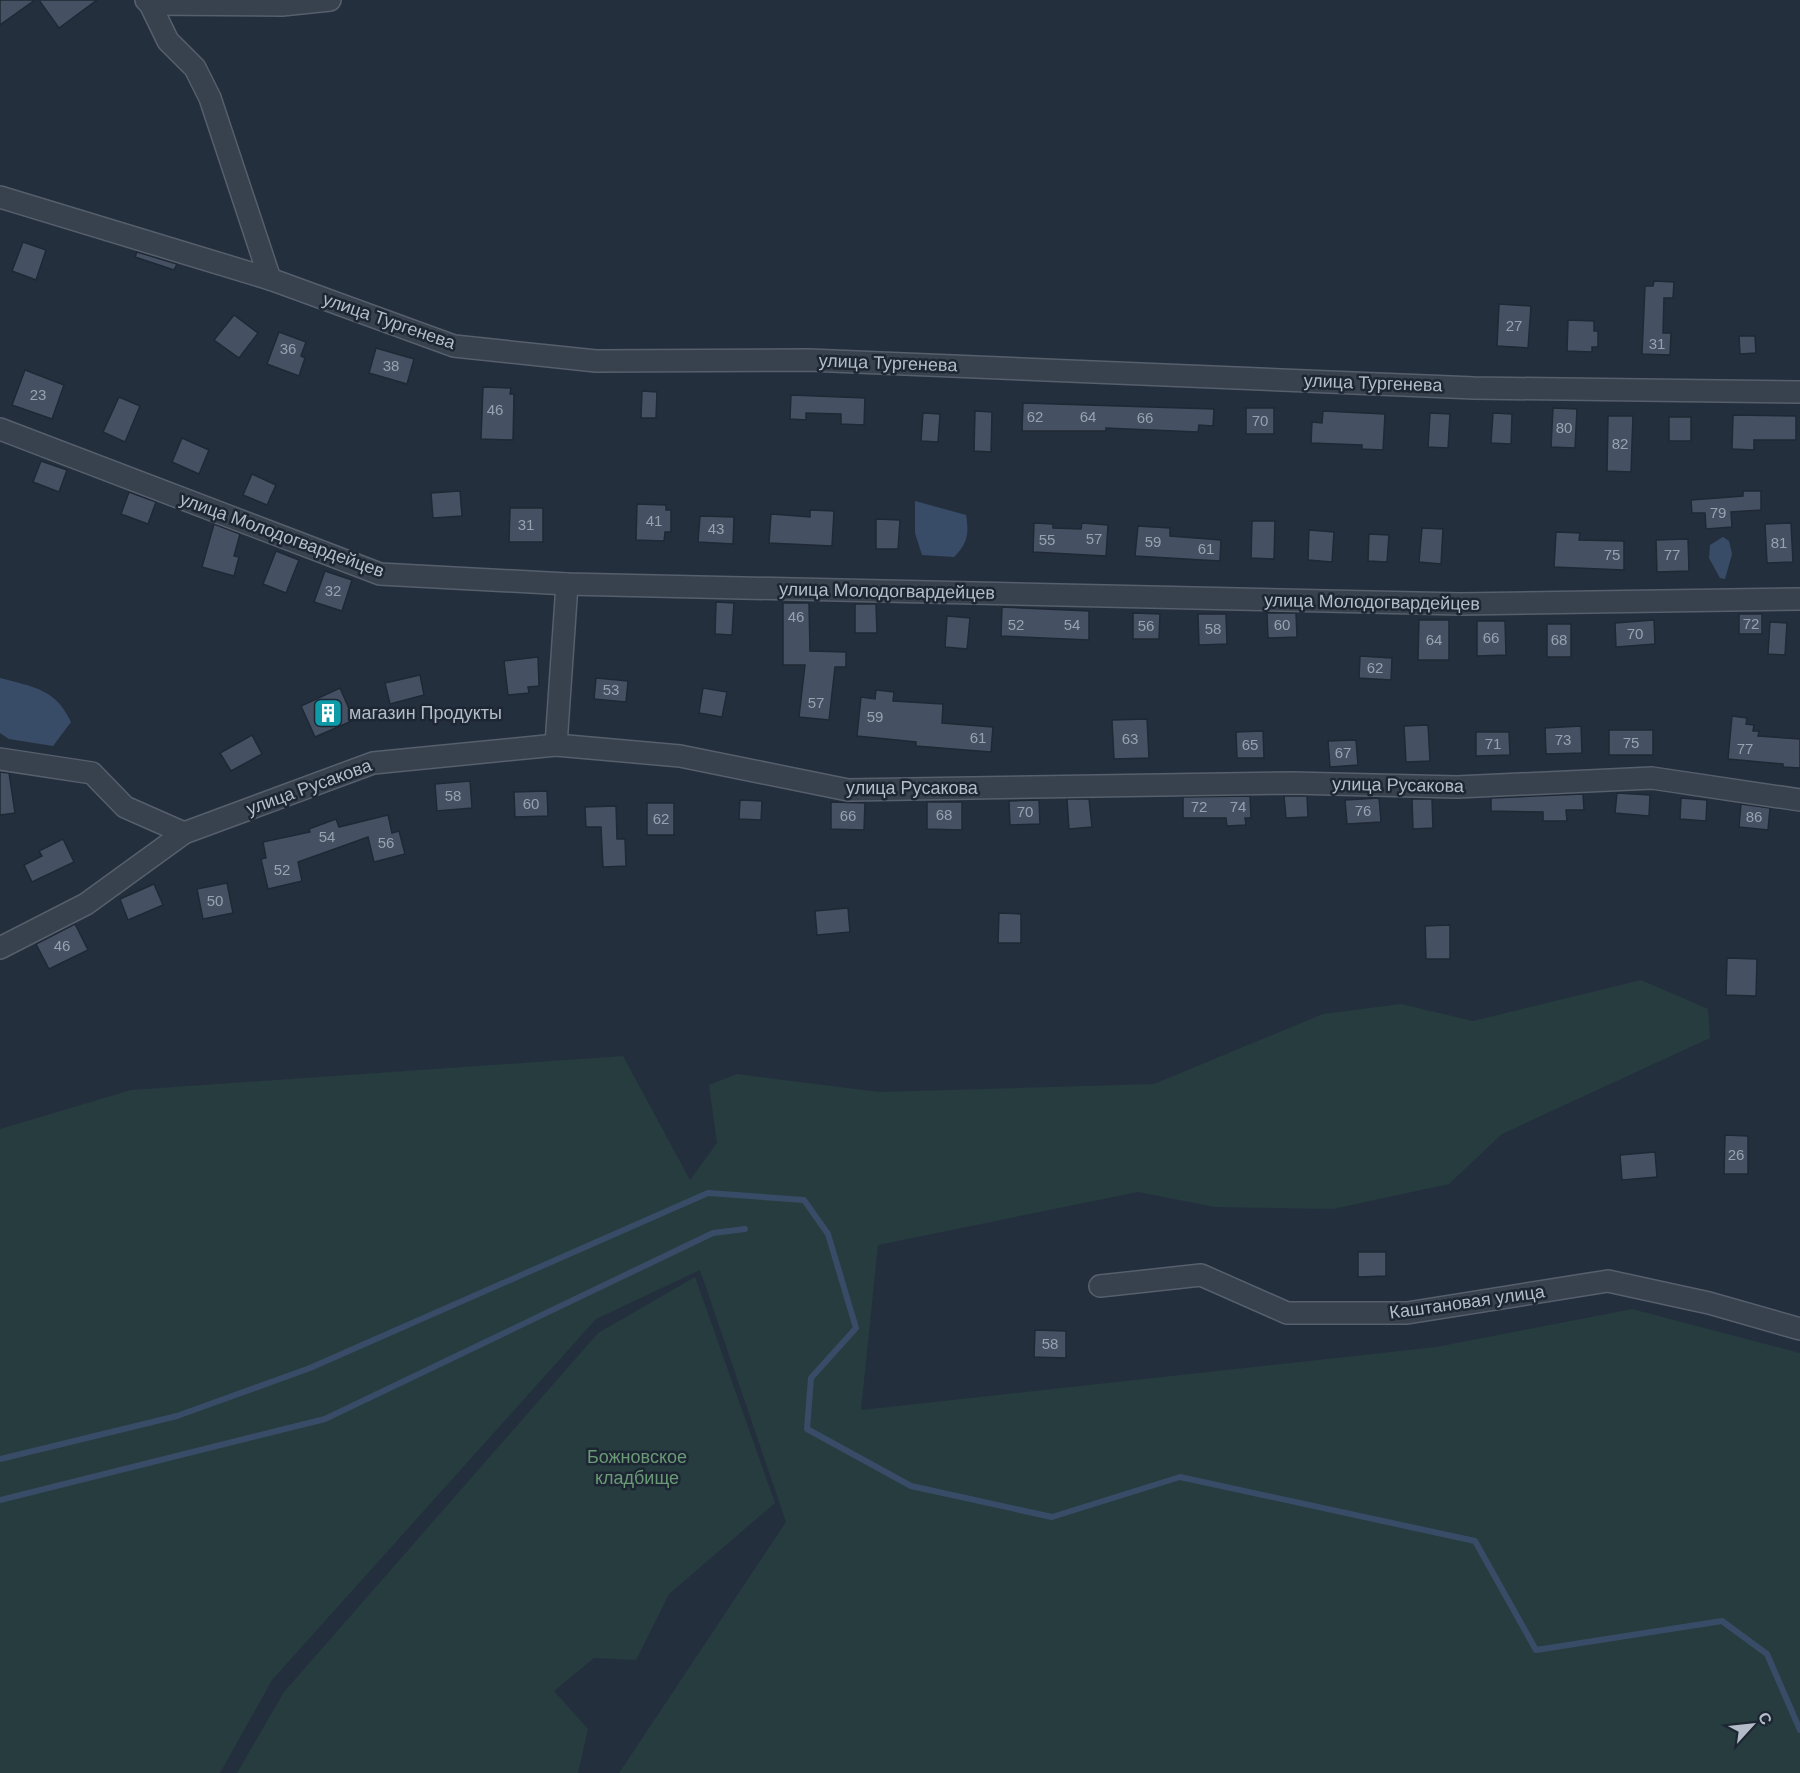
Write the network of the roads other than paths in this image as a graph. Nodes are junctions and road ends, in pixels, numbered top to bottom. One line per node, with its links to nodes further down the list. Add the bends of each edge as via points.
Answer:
1 (330, 0): 2 (street, via 282,5)
2 (148, 2): 4 (street, via 168,41 195,68 210,98)
3 (0, 198): 4 (street, улица Тургенева)
4 (270, 279): 5 (street, улица Тургенева, via 454,346 596,361 809,360 1474,388)
5 (1800, 392)
6 (0, 429): 7 (street, улица Молодогвардейцев, via 380,574)
7 (567, 584): 8 (street, улица Молодогвардейцев, via 1461,604); 9 (street)
8 (1800, 599)
9 (556, 746): 11 (street, улица Русакова, via 680,756 848,790 1292,783 1457,787 1653,778); 12 (street, улица Русакова, via 373,763)
10 (0, 759): 12 (street, via 92,773 125,807)
11 (1800, 800)
12 (184, 833): 13 (street, улица Русакова, via 86,904)
13 (0, 948)
14 (1100, 1286): 15 (street, Каштановая улица, via 1201,1275 1287,1313 1407,1314 1608,1281 1709,1303)
15 (1800, 1329)

